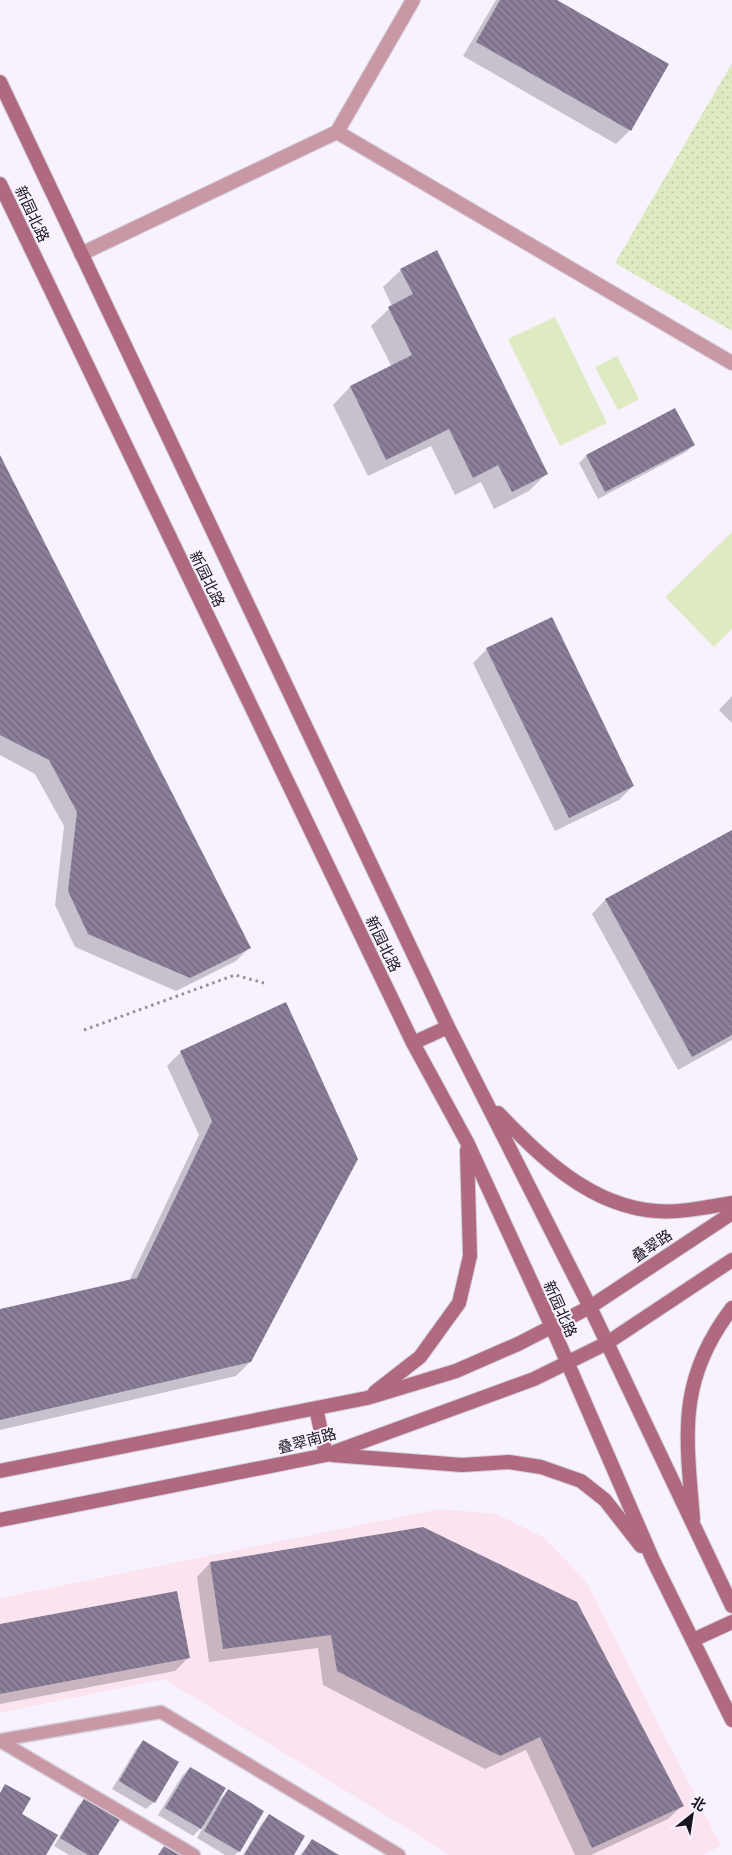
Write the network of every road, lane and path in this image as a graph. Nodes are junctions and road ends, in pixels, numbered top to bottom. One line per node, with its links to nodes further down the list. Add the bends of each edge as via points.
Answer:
1 (413, 0): 3 (street)
2 (0, 82): 5 (main road, 新园北路)
3 (337, 132): 5 (street); 6 (street)
4 (1, 187): 10 (main road, 新园北路)
5 (81, 254): 8 (main road, 新园北路)
6 (732, 363)
7 (264, 983): 9 (path, via 234,975)
8 (448, 1027): 10 (main road); 11 (main road, 新园北路)
9 (84, 1030)
10 (413, 1043): 12 (main road, 新园北路)
11 (489, 1104): 13 (main road, via 565,1176 592,1192 656,1211); 16 (main road, 新园北路)
12 (467, 1142): 18 (main road, 新园北路); 21 (main road, via 470,1256 459,1303 420,1357)
13 (732, 1203)
14 (732, 1213): 16 (main road, 叠翠路)
15 (732, 1260): 19 (main road)
16 (590, 1307): 18 (main road, 叠翠南路); 19 (main road, 新园北路)
17 (732, 1308): 26 (main road, via 715,1330 694,1377 687,1420)
18 (552, 1327): 20 (main road, 新园北路); 21 (main road, 叠翠南路, via 456,1371)
19 (607, 1343): 20 (main road, 叠翠南路); 26 (main road, 新园北路)
20 (566, 1364): 23 (main road, 叠翠南路, via 534,1379); 27 (main road, 新园北路)
21 (367, 1398): 22 (main road, 叠翠南路)
22 (316, 1408): 23 (main road); 24 (main road, 叠翠南路)
23 (326, 1454): 25 (main road, 叠翠南路); 27 (main road, via 462,1465 509,1462 541,1466 581,1482 605,1500)
24 (0, 1471)
25 (0, 1520)
26 (693, 1527): 28 (main road, 新园北路)
27 (653, 1560): 30 (main road, 新园北路)
28 (732, 1606)
29 (732, 1622): 30 (main road)
30 (693, 1640): 31 (main road, 新园北路)
31 (732, 1720)
32 (0, 1741): 33 (lane); 34 (lane, via 161,1712)
33 (194, 1855)
34 (399, 1855)

